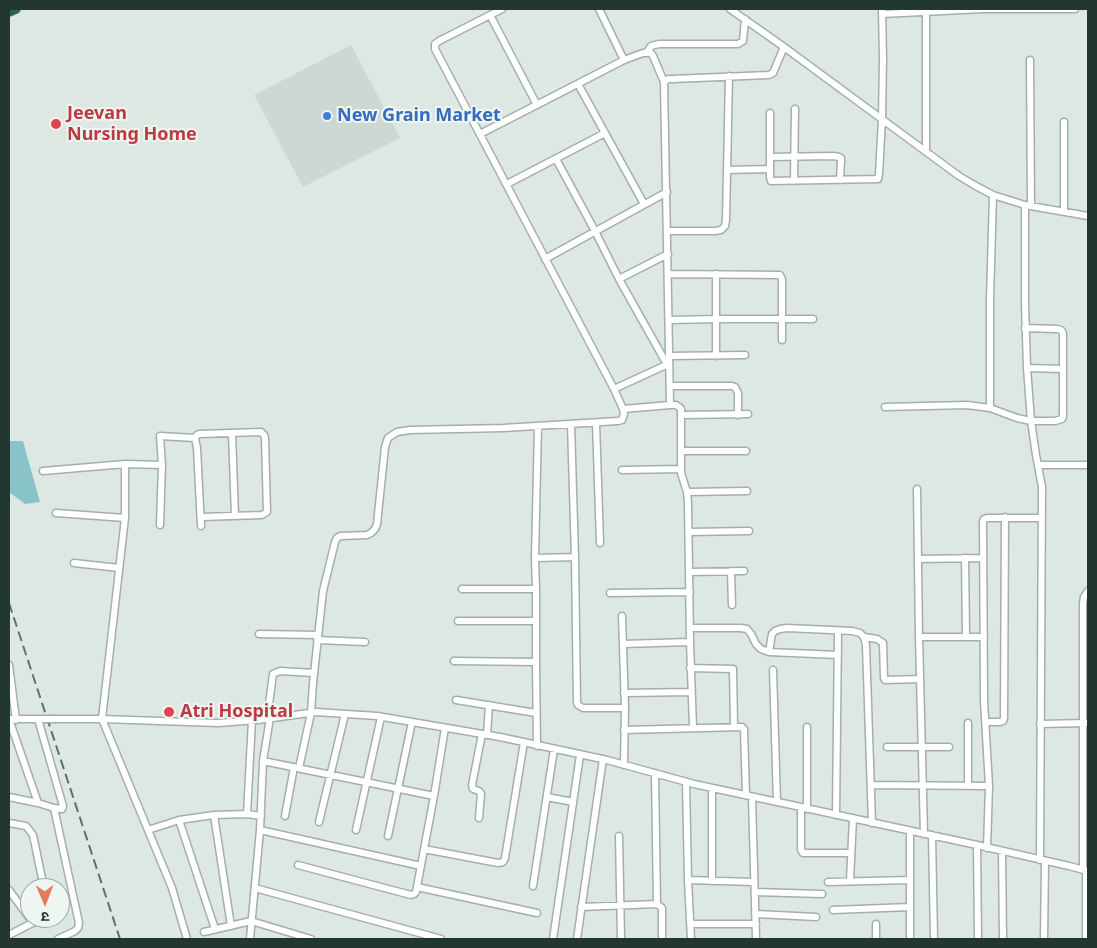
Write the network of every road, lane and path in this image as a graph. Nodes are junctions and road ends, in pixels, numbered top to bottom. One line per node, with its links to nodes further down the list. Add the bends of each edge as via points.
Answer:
1 (16, 9): 7 (highway)
2 (502, 9): 9 (street)
3 (599, 9): 13 (street)
4 (730, 9): 10 (street)
5 (1075, 9): 8 (street)
6 (882, 11): 8 (street); 21 (street)
7 (9, 12)
8 (926, 12): 25 (street)
9 (490, 15): 18 (street); 24 (street, via 435,44)
10 (745, 19): 11 (street); 12 (street, via 743,41 738,44 659,44)
11 (784, 47): 15 (street, via 773,73); 21 (street)
12 (647, 52): 13 (street); 16 (street, via 656,61)
13 (624, 60): 17 (street)
14 (1030, 60): 37 (street)
15 (729, 76): 16 (street, via 668,79); 30 (street)
16 (664, 82): 34 (street)
17 (578, 84): 18 (street); 23 (street)
18 (537, 106): 24 (street)
19 (795, 109): 26 (street)
20 (770, 113): 27 (street)
21 (882, 120): 25 (street); 31 (street, via 878,179)
22 (1064, 122): 38 (street)
23 (605, 133): 28 (street); 36 (street)
24 (480, 134): 33 (street)
25 (926, 152): 35 (street)
26 (794, 156): 27 (street); 31 (street, via 839,157); 32 (street)
27 (770, 157): 29 (street)
28 (556, 159): 33 (street); 40 (street)
29 (770, 169): 30 (street); 32 (street, via 771,181)
30 (727, 170): 41 (street, via 725,226 714,231)
31 (840, 180): 32 (street)
32 (794, 181)
33 (507, 184): 43 (street)
34 (667, 192): 36 (street); 41 (street)
35 (992, 195): 37 (street); 63 (street)
36 (644, 204): 40 (street)
37 (1028, 206): 38 (street); 51 (street)
38 (1064, 212): 39 (street)
39 (1088, 216)
40 (595, 231): 43 (street); 46 (street)
41 (668, 231): 42 (street)
42 (668, 254): 44 (street); 46 (street)
43 (545, 259): 60 (street)
44 (669, 274): 45 (street); 50 (street)
45 (716, 274): 47 (street, via 780,275); 48 (street)
46 (619, 278): 56 (street)
47 (782, 318): 48 (street); 49 (street); 52 (street)
48 (717, 319): 50 (street); 55 (street)
49 (813, 319)
50 (669, 320): 54 (street)
51 (1025, 328): 57 (street); 58 (street, via 1061,330 1064,337)
52 (782, 340)
53 (745, 355): 55 (street)
54 (669, 356): 55 (street); 56 (street)
55 (716, 356)
56 (668, 367): 59 (street); 60 (street)
57 (1027, 368): 58 (street); 68 (street)
58 (1063, 369): 68 (street, via 1062,419)
59 (670, 386): 61 (street); 67 (street, via 735,387)
60 (614, 389): 64 (street)
61 (670, 405): 64 (street); 66 (street, via 679,407)
62 (885, 407): 63 (street, via 967,405)
63 (990, 408): 68 (street)
64 (624, 409): 69 (street, via 622,420)
65 (748, 414): 67 (street)
66 (682, 415): 67 (street); 74 (street)
67 (738, 415)
68 (1031, 421): 78 (street)
69 (596, 423): 70 (street); 96 (street)
70 (571, 424): 71 (street); 97 (street)
71 (538, 426): 98 (street); 119 (street, via 410,430 397,432 388,438 377,524 367,535 337,538 324,585)
72 (232, 433): 73 (street, via 199,434); 87 (street); 87 (street, via 261,432 265,438 267,512)
73 (196, 438): 77 (street, via 160,436); 88 (street)
74 (681, 451): 75 (street); 80 (street)
75 (746, 451)
76 (125, 464): 77 (street); 82 (street); 90 (street)
77 (162, 465): 92 (street)
78 (1038, 466): 79 (street); 91 (street)
79 (1088, 466)
80 (681, 469): 81 (street); 85 (street)
81 (622, 470)
82 (43, 471)
83 (917, 489): 101 (street)
84 (747, 490): 85 (street)
85 (687, 492): 95 (street)
86 (56, 513): 90 (street)
87 (235, 516): 88 (street)
88 (200, 517): 93 (street)
89 (1005, 517): 91 (street); 100 (street, via 984,519); 151 (street, via 1004,718 1000,722)
90 (125, 518): 103 (street)
91 (1042, 518): 154 (street)
92 (160, 525)
93 (201, 526)
94 (749, 531): 95 (street)
95 (689, 532): 106 (street)
96 (600, 543)
97 (575, 557): 98 (street); 140 (street, via 578,705 583,708)
98 (535, 558): 108 (street)
99 (965, 558): 100 (street); 101 (street); 122 (street)
100 (983, 558): 123 (street)
101 (918, 559): 121 (street)
102 (74, 562): 103 (street)
103 (119, 568): 147 (street)
104 (731, 571): 105 (street); 106 (street); 112 (street)
105 (744, 571)
106 (690, 572): 110 (street)
107 (462, 589): 108 (street)
108 (536, 589): 115 (street)
109 (1088, 590): 153 (street, via 1083,603)
110 (690, 592): 111 (street); 116 (street)
111 (610, 593)
112 (732, 605)
113 (622, 616): 126 (street)
114 (458, 621): 115 (street)
115 (536, 621): 130 (street)
116 (690, 628): 125 (street); 127 (street, via 747,629 756,644)
117 (838, 631): 120 (street, via 852,631); 127 (street, via 780,629 772,634); 128 (street)
118 (259, 634): 119 (street)
119 (318, 637): 124 (street); 134 (street)
120 (864, 637): 135 (street, via 877,638 883,643 885,680); 176 (street)
121 (919, 637): 122 (street); 135 (street)
122 (966, 637): 123 (street)
123 (984, 637): 151 (street)
124 (365, 642)
125 (690, 642): 126 (street); 132 (street)
126 (623, 644): 137 (street)
127 (770, 652): 128 (street)
128 (838, 655): 193 (street)
129 (454, 661): 130 (street)
130 (536, 662): 142 (street)
131 (9, 665): 148 (street)
132 (690, 668): 136 (street); 155 (street, via 733,670)
133 (773, 670): 187 (street)
134 (314, 673): 141 (street); 145 (street, via 280,671 273,674)
135 (920, 679): 164 (street)
136 (691, 692): 137 (street); 158 (street)
137 (624, 694): 140 (street)
138 (456, 700): 139 (street)
139 (489, 705): 142 (street); 160 (street)
140 (625, 708): 159 (street)
141 (311, 713): 143 (street); 145 (street); 171 (street)
142 (536, 713): 162 (street)
143 (345, 714): 144 (street); 173 (street)
144 (381, 717): 150 (street); 174 (street)
145 (269, 718): 149 (street); 168 (street)
146 (38, 719): 147 (street); 148 (street); 189 (street, via 63,806 62,809)
147 (102, 719): 149 (street, via 218,723); 202 (street)
148 (11, 720): 188 (street)
149 (252, 720): 191 (street)
150 (412, 722): 157 (street); 181 (street)
151 (986, 722): 179 (street)
152 (968, 723): 178 (street)
153 (1085, 723): 154 (street); 218 (street)
154 (1040, 724): 215 (street)
155 (734, 727): 158 (street); 183 (street, via 744,729)
156 (806, 727): 190 (street)
157 (445, 728): 160 (street); 182 (street)
158 (693, 728): 159 (street)
159 (624, 730): 170 (street)
160 (484, 735): 161 (street); 196 (street, via 472,785 482,794)
161 (524, 742): 162 (street); 212 (street, via 503,862)
162 (537, 746): 166 (street)
163 (887, 747): 164 (street)
164 (921, 747): 165 (street); 177 (street)
165 (949, 747)
166 (554, 749): 167 (street); 185 (street)
167 (580, 754): 169 (street); 186 (street)
168 (264, 760): 171 (street); 194 (street)
169 (603, 760): 170 (street); 234 (street)
170 (624, 765): 172 (street)
171 (297, 768): 173 (street); 195 (street)
172 (656, 773): 175 (street); 232 (street)
173 (330, 774): 174 (street); 199 (street)
174 (367, 782): 181 (street); 204 (street)
175 (686, 782): 180 (street); 220 (street)
176 (871, 785): 177 (street); 201 (street)
177 (922, 785): 178 (street); 206 (street)
178 (968, 786): 179 (street)
179 (989, 786): 211 (street)
180 (712, 788): 183 (street); 221 (street)
181 (398, 789): 182 (street); 208 (street)
182 (434, 796): 212 (street)
183 (749, 796): 187 (street); 224 (street)
184 (9, 797): 188 (street)
185 (547, 797): 186 (street); 226 (street)
186 (573, 802): 255 (street)
187 (777, 802): 190 (street)
188 (38, 803): 189 (street)
189 (54, 808): 250 (street, via 78,923 75,931)
190 (804, 808): 193 (street); 214 (street, via 803,853)
191 (247, 814): 192 (street); 194 (street)
192 (214, 815): 198 (street); 245 (street)
193 (836, 815): 197 (street)
194 (261, 816): 203 (street)
195 (285, 816)
196 (479, 818)
197 (853, 818): 201 (street); 214 (street)
198 (179, 820): 202 (street); 247 (street)
199 (319, 822)
200 (9, 823): 219 (street, via 26,826 33,835)
201 (872, 823): 205 (street)
202 (148, 830): 251 (street, via 172,888)
203 (260, 830): 217 (street); 228 (street)
204 (356, 830)
205 (910, 831): 206 (street); 222 (street)
206 (924, 834): 207 (street)
207 (932, 835): 210 (street); 263 (street)
208 (388, 836)
209 (619, 836): 235 (street)
210 (977, 845): 211 (street); 264 (street)
211 (987, 848): 213 (street)
212 (424, 849): 217 (street)
213 (1002, 851): 215 (street); 265 (street)
214 (852, 853): 223 (street)
215 (1042, 860): 218 (street); 266 (street)
216 (298, 865): 227 (street, via 411,895)
217 (421, 866): 227 (street)
218 (1086, 871): 267 (street)
219 (42, 878)
220 (688, 880): 221 (street); 242 (street)
221 (712, 880): 224 (street)
222 (910, 880): 223 (street); 236 (street)
223 (850, 881): 225 (street)
224 (754, 882): 230 (street)
225 (828, 882)
226 (533, 886)
227 (417, 887): 238 (street)
228 (255, 888): 241 (street); 254 (street)
229 (9, 890): 233 (street)
230 (755, 892): 231 (street); 239 (street)
231 (822, 894)
232 (658, 904): 235 (street); 258 (street, via 662,908)
233 (20, 905)
234 (581, 906): 235 (street); 256 (street)
235 (621, 906): 257 (street)
236 (910, 907): 237 (street); 262 (street)
237 (833, 910)
238 (537, 913)
239 (756, 914): 240 (street); 243 (street)
240 (816, 917)
241 (251, 921): 245 (street); 252 (street); 253 (street)
242 (691, 924): 243 (street); 259 (street)
243 (756, 924): 260 (street)
244 (876, 924): 261 (street)
245 (231, 926): 247 (street)
246 (23, 928): 249 (street)
247 (215, 930): 248 (street)
248 (204, 932)
249 (9, 935)
250 (58, 939)
251 (187, 939)
252 (250, 939)
253 (311, 939)
254 (441, 939)
255 (553, 939)
256 (577, 939)
257 (621, 939)
258 (662, 939)
259 (691, 939)
260 (756, 939)
261 (876, 939)
262 (910, 939)
263 (934, 939)
264 (978, 939)
265 (1003, 939)
266 (1044, 939)
267 (1086, 939)

